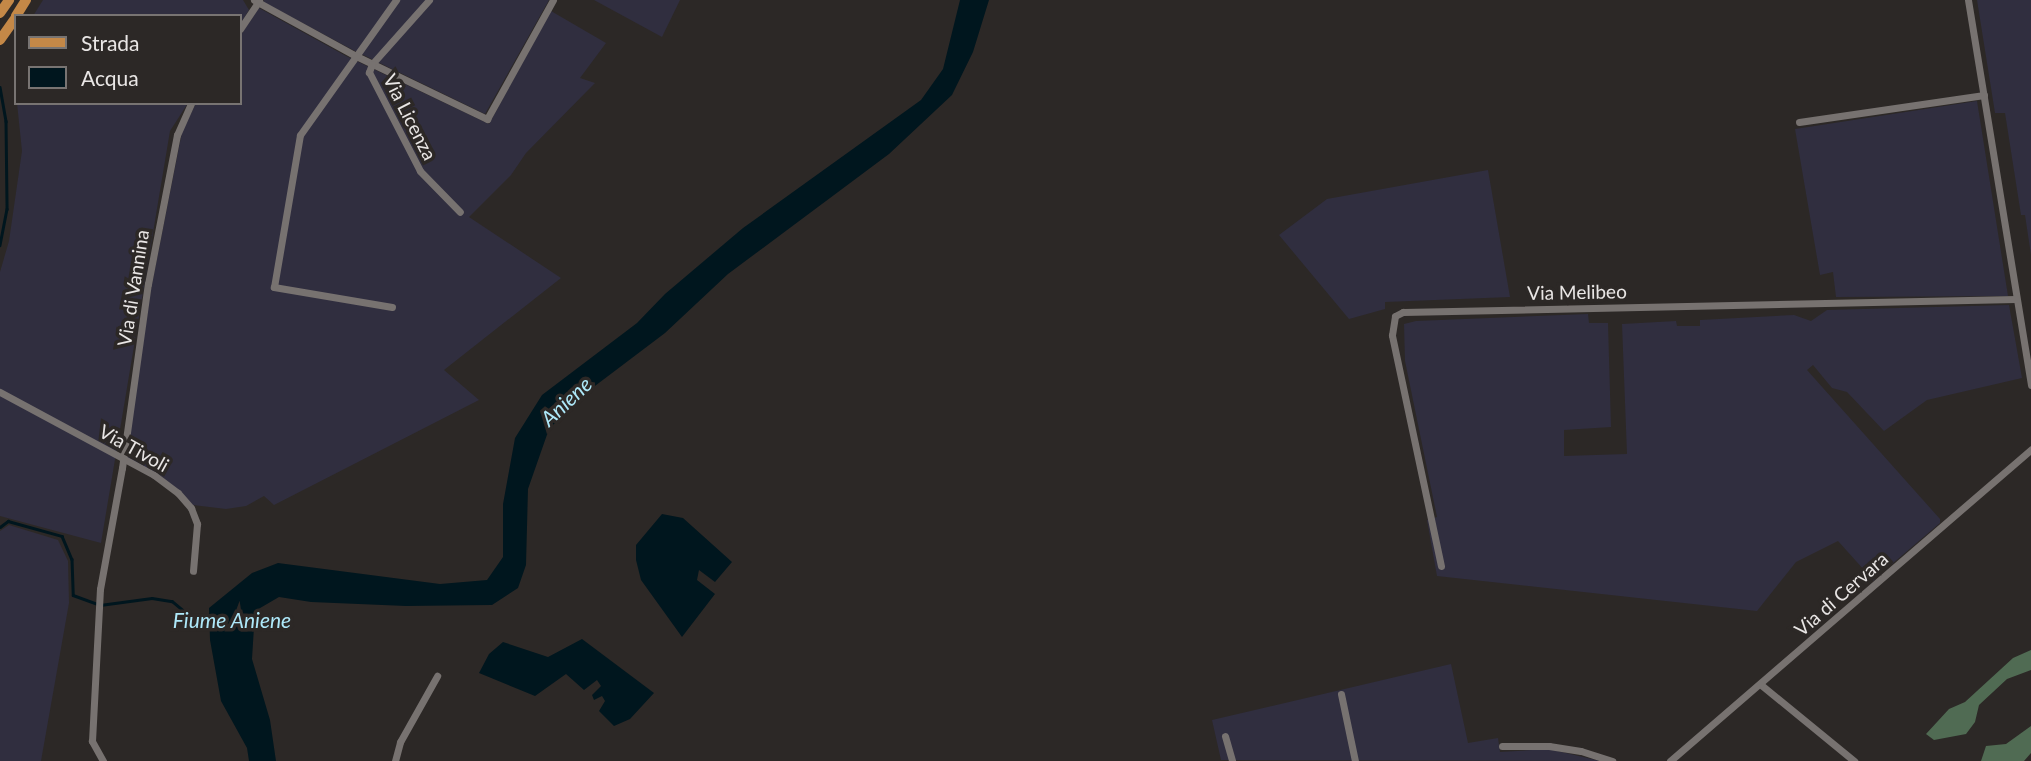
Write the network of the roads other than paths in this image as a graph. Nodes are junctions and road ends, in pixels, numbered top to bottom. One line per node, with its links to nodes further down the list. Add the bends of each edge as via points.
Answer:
1 (9, 0): 7 (main road)
2 (396, 0): 11 (street)
3 (429, 0): 12 (street)
4 (553, 0): 12 (street, via 487,118)
5 (1968, 0): 13 (street)
6 (257, 1): 9 (street); 11 (street)
7 (0, 13)
8 (14, 19): 10 (main road)
9 (242, 26)
10 (0, 40)
11 (354, 55): 12 (street); 18 (street, via 300,135 274,287)
12 (372, 64): 16 (street, Via Licenza, via 371,78 419,171)
13 (1984, 95): 15 (street); 17 (street)
14 (190, 105): 22 (street, Via di Vannina, via 181,122 148,284)
15 (1799, 122)
16 (460, 212)
17 (2016, 299): 19 (street); 23 (street, Via Melibeo, via 1403,312 1395,316 1392,335)
18 (392, 307)
19 (2031, 385)
20 (0, 391): 22 (street, Via Tivoli)
21 (2031, 449): 26 (street, Via di Cervara)
22 (123, 460): 24 (street, Via Tivoli, via 154,475 188,503 197,524); 31 (street, Via di Vannina, via 100,589 93,741)
23 (1441, 566)
24 (193, 571)
25 (437, 676): 32 (street, via 400,742)
26 (1760, 684): 30 (street); 36 (street, Via di Cervara)
27 (1341, 694): 34 (street)
28 (1225, 736): 33 (street)
29 (1502, 746): 35 (street, via 1549,746)
30 (1843, 758): 37 (street)
31 (103, 761)
32 (395, 761)
33 (1232, 761)
34 (1355, 761)
35 (1612, 761)
36 (1670, 761)
37 (1854, 761)

